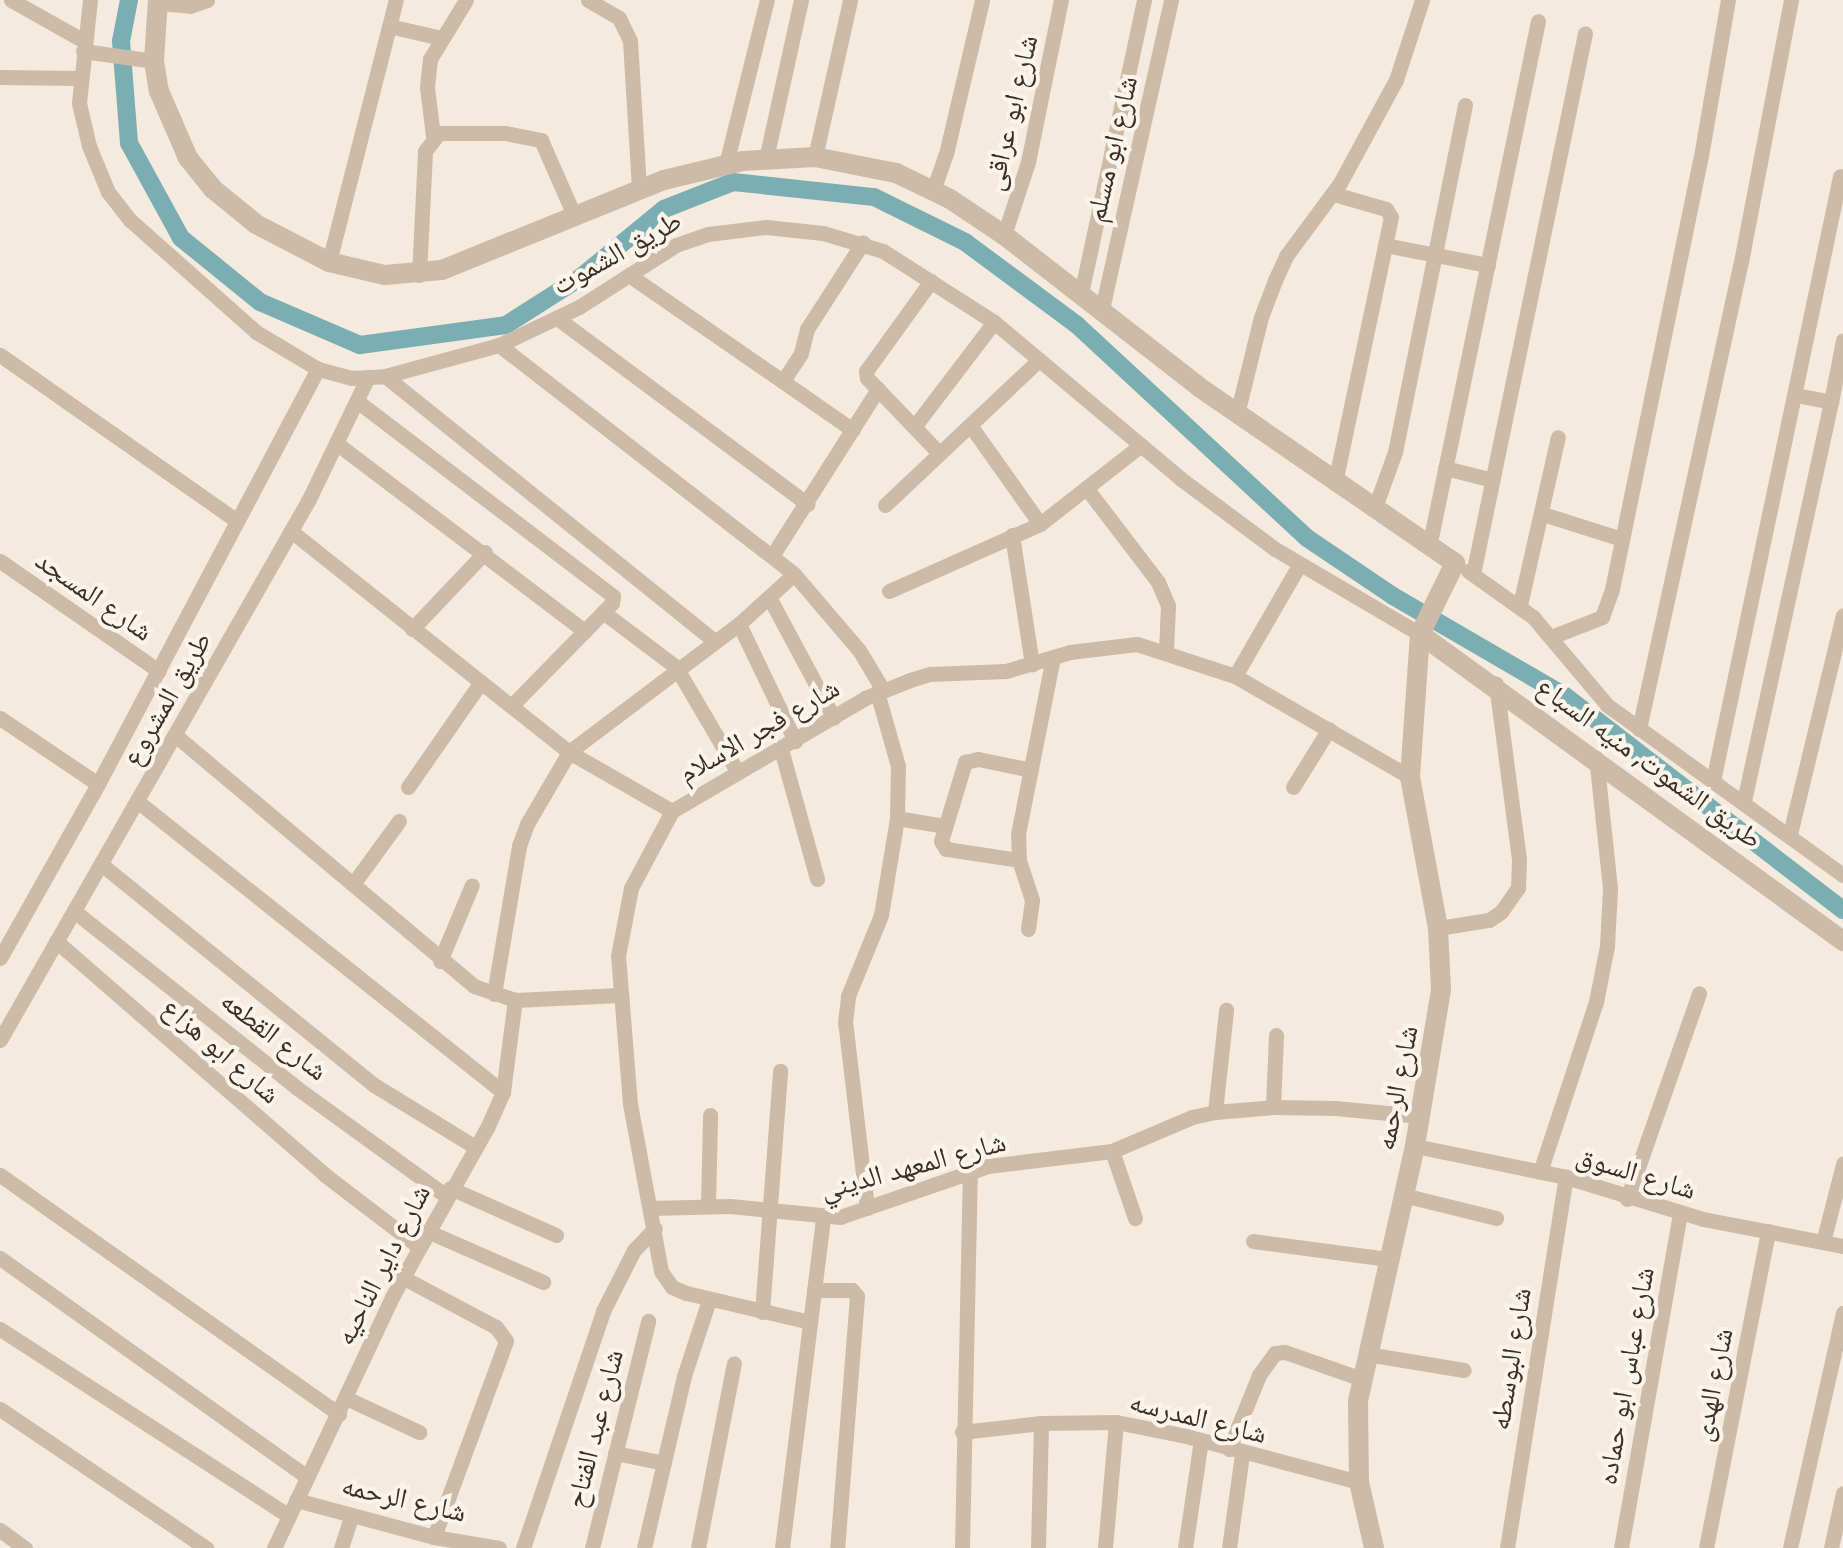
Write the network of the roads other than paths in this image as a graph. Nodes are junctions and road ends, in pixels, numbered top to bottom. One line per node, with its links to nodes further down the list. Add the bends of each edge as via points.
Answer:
1 (10, 0): 24 (street)
2 (90, 0): 24 (street, طريق الشموت)
3 (207, 0): 18 (street, via 190,6)
4 (396, 0): 21 (street)
5 (466, 0): 23 (street)
6 (588, 0): 19 (street)
7 (624, 0): 19 (street)
8 (766, 0): 32 (street)
9 (801, 0): 31 (street)
10 (850, 0): 30 (street)
11 (982, 0): 35 (street)
12 (1062, 0): 38 (street, شارع ابو عراقى, via 1028,162)
13 (1144, 0): 47 (street)
14 (1171, 0): 48 (street, شارع ابو مسلم)
15 (1422, 0): 36 (street, via 1396,80)
16 (1728, 0): 84 (street)
17 (1791, 0): 116 (street, via 1742,262)
18 (158, 1): 25 (street, طريق الشموت)
19 (619, 18): 34 (street, via 634,63)
20 (1538, 21): 43 (street)
21 (389, 26): 23 (street); 42 (street)
22 (1585, 33): 72 (street)
23 (441, 38): 29 (street, via 426,75)
24 (89, 48): 25 (street); 27 (street, طريق الشموت)
25 (154, 60): 42 (street, طريق الشموت, via 170,126 213,189 256,224)
26 (1, 76): 27 (street)
27 (79, 78): 55 (street, طريق الشموت, via 88,146 108,192 130,220 256,332)
28 (1465, 106): 41 (street)
29 (432, 136): 37 (street, via 542,140); 44 (street, via 425,151)
30 (815, 157): 31 (street, طريق الشموت); 35 (street, طريق الشموت, via 896,173)
31 (766, 159): 32 (street, طريق الشموت)
32 (726, 164): 34 (street, طريق الشموت)
33 (1840, 176): 59 (street)
34 (639, 190): 37 (street, طريق الشموت)
35 (933, 191): 38 (street, طريق الشموت)
36 (1334, 194): 40 (street, via 1390,212); 62 (street, via 1275,280)
37 (574, 215): 44 (street, طريق الشموت)
38 (1004, 235): 47 (street, طريق الشموت)
39 (863, 242): 45 (street, طريق الشموت, via 794,229 737,229 676,245); 46 (street, طريق الشموت); 57 (street)
40 (1386, 245): 41 (street); 73 (street)
41 (1435, 254): 43 (street); 78 (street, via 1390,470)
42 (329, 262): 44 (street, طريق الشموت, via 362,272)
43 (1488, 266): 71 (street)
44 (419, 275)
45 (629, 275): 49 (street, طريق الشموت); 57 (street)
46 (930, 281): 50 (street, طريق الشموت); 58 (street, via 869,366 868,378)
47 (1081, 294): 48 (street, طريق الشموت)
48 (1102, 309): 62 (street, طريق الشموت)
49 (557, 318): 52 (street, طريق الشموت); 76 (street)
50 (994, 322): 54 (street, طريق الشموت); 64 (street)
51 (1843, 340): 61 (street)
52 (499, 345): 56 (street, طريق الشموت); 87 (street)
53 (0, 355): 80 (street)
54 (1039, 360): 63 (street); 68 (street, طريق الشموت)
55 (318, 369): 56 (street, طريق الشموت); 80 (street, طريق المشروع)
56 (377, 377): 60 (street, طريق المشروع); 70 (street)
57 (783, 382): 65 (street)
58 (878, 389): 64 (street); 65 (street)
59 (1796, 395): 61 (street); 124 (street)
60 (357, 401): 67 (street, طريق المشروع); 75 (street)
61 (1831, 402): 129 (street)
62 (1237, 414): 73 (street, طريق الشموت)
63 (970, 424): 69 (street); 81 (street)
64 (914, 426): 69 (street)
65 (853, 430): 76 (street)
66 (1558, 437): 79 (street)
67 (336, 443): 82 (street, طريق المشروع); 86 (street)
68 (1141, 445): 74 (street); 89 (street, طريق الشموت)
69 (939, 453): 77 (street)
70 (499, 466): 75 (street); 102 (street)
71 (1445, 468): 72 (street); 85 (street)
72 (1493, 480): 90 (street)
73 (1335, 484): 78 (street, طريق الشموت)
74 (1087, 489): 81 (street); 103 (street, via 1158,582 1168,606)
75 (480, 492): 95 (street, via 609,591 614,599)
76 (807, 504): 87 (street)
77 (884, 505)
78 (1374, 510): 85 (street, طريق الشموت)
79 (1544, 514): 84 (street); 94 (street)
80 (238, 521): 107 (street, طريق المشروع)
81 (1040, 524): 83 (street)
82 (291, 532): 99 (street); 117 (street, طريق المشروع)
83 (1012, 535): 92 (street); 105 (street)
84 (1622, 539): 101 (street, via 1602,617)
85 (1429, 546): 90 (street, طريق الشموت)
86 (485, 552): 99 (street); 100 (street)
87 (772, 556): 91 (street)
88 (0, 561): 107 (street, شارع المسجد)
89 (1299, 565): 98 (street, طريق الشموت); 108 (street)
90 (1464, 568): 94 (street, طريق الشموت, منيه السباع); 98 (street, via 1442,590)
91 (794, 574): 93 (street); 111 (street, via 852,642)
92 (889, 592)
93 (769, 598): 97 (street); 114 (street)
94 (1520, 606): 101 (street, طريق الشموت, منيه السباع)
95 (603, 612): 100 (street); 106 (street)
96 (1843, 616): 134 (street)
97 (739, 624): 102 (street); 118 (street)
98 (1422, 628): 110 (street, طريق الشموت, منيه السباع); 123 (street, شارع الرحمه)
99 (412, 629): 109 (street)
100 (585, 631): 112 (street)
101 (1551, 638): 116 (street, طريق الشموت, منيه السباع, via 1590,689)
102 (715, 641): 106 (street)
103 (1166, 650): 104 (street, شارع فجر الاسلام, via 1111,646); 108 (street, شارع فجر الاسلام)
104 (1053, 657): 105 (street, شارع فجر الاسلام); 121 (street)
105 (1032, 664): 111 (street, شارع فجر الاسلام, via 930,674)
106 (676, 667): 119 (street); 122 (street)
107 (159, 671): 125 (street, طريق المشروع)
108 (1234, 676): 115 (street, شارع فجر الاسلام)
109 (481, 682): 112 (street); 126 (street)
110 (1496, 684): 120 (street, طريق الشموت, منيه السباع); 142 (street, via 1518,888 1489,920)
111 (880, 691): 114 (street, شارع فجر الاسلام); 131 (street, via 898,766)
112 (512, 705): 119 (street)
113 (0, 718): 125 (street)
114 (834, 718): 118 (street, شارع فجر الاسلام)
115 (1329, 729): 123 (street, شارع فجر الاسلام); 127 (street)
116 (1639, 729): 124 (street, طريق الشموت, منيه السباع)
117 (175, 735): 128 (street, طريق المشروع); 139 (street)
118 (788, 745): 122 (street, شارع فجر الاسلام); 138 (street)
119 (569, 752): 130 (street); 149 (street, via 520,846)
120 (1596, 758): 145 (street, طريق الشموت, منيه السباع); 166 (street, via 1610,888 1607,946 1596,1002)
121 (1031, 770): 133 (street, via 966,762); 135 (street)
122 (738, 771): 130 (street, شارع فجر الاسلام)
123 (1410, 777): 142 (street, شارع الرحمه)
124 (1713, 781): 129 (street, طريق الشموت, منيه السباع)
125 (98, 784): 146 (street, طريق المشروع)
126 (408, 787)
127 (1293, 787)
128 (137, 801): 136 (street, طريق المشروع); 156 (street)
129 (1744, 802): 134 (street, طريق الشموت, منيه السباع)
130 (672, 812): 150 (street, شارع فجر الاسلام, via 640,864 623,913)
131 (897, 818): 133 (street); 174 (street, via 881,915 846,1006)
132 (399, 821): 139 (street)
133 (944, 826): 135 (street, via 946,849)
134 (1790, 834): 137 (street, طريق الشموت, منيه السباع)
135 (1019, 860): 143 (street, via 1032,900)
136 (101, 864): 141 (street, طريق المشروع); 162 (street, via 374,1084)
137 (1843, 875)
138 (817, 879)
139 (353, 884): 147 (street)
140 (472, 885): 147 (street)
141 (74, 910): 144 (street, طريق المشروع); 169 (street, شارع القطعه, via 297,1088)
142 (1438, 928): 160 (street, شارع الرحمه, via 1441,990)
143 (1028, 929)
144 (56, 941): 154 (street, طريق المشروع); 186 (street, شارع ابو هزاع)
145 (1843, 941)
146 (0, 958)
147 (440, 961): 149 (street)
148 (1699, 992): 171 (street)
149 (494, 994): 151 (street)
150 (619, 995): 151 (street); 173 (street, شارع فجر الاسلام, via 630,1104)
151 (515, 1000): 156 (street, شارع داير الناحيه)
152 (1226, 1010): 158 (street)
153 (1276, 1035): 157 (street)
154 (0, 1040)
155 (780, 1071): 175 (street)
156 (503, 1092): 162 (street, شارع داير الناحيه)
157 (1273, 1107): 158 (street, شارع المعهد الديني); 160 (street, شارع المعهد الديني)
158 (1216, 1112): 163 (street, شارع المعهد الديني)
159 (710, 1115): 172 (street)
160 (1420, 1116): 161 (street, شارع الرحمه)
161 (1415, 1146): 166 (street, شارع السوق); 170 (street, شارع الرحمه)
162 (475, 1148): 169 (street, شارع داير الناحيه)
163 (1112, 1151): 165 (street, شارع المعهد الديني); 177 (street)
164 (1843, 1164): 185 (street)
165 (970, 1171): 174 (street, شارع المعهد الديني); 209 (street)
166 (1540, 1172): 168 (street, شارع السوق)
167 (0, 1175): 205 (street)
168 (1566, 1178): 171 (street, شارع السوق); 240 (street, شارع البوسطه)
169 (448, 1192): 181 (street, شارع داير الناحيه); 183 (street, شارع القطعه)
170 (1403, 1196): 178 (street); 189 (street, شارع الرحمه)
171 (1628, 1198): 176 (street, شارع السوق)
172 (708, 1206): 173 (street, شارع المعهد الديني); 175 (street, شارع المعهد الديني)
173 (651, 1208): 180 (street, شارع فجر الاسلام)
174 (867, 1208): 179 (street, شارع المعهد الديني)
175 (768, 1210): 179 (street, شارع المعهد الديني); 194 (street)
176 (1680, 1212): 182 (street, شارع السوق); 241 (street, شارع عباس ابو حماده)
177 (1135, 1218)
178 (1496, 1218)
179 (823, 1219): 192 (street)
180 (655, 1228): 193 (street, شارع فجر الاسلام, via 665,1280); 228 (street, via 634,1250 603,1310)
181 (427, 1231): 186 (street, شارع داير الناحيه); 191 (street)
182 (1768, 1231): 185 (street, شارع السوق); 242 (street, شارع الهدى)
183 (556, 1235)
184 (1253, 1241): 189 (street)
185 (1823, 1242): 187 (street, شارع السوق)
186 (418, 1246): 190 (street, شارع داير الناحيه)
187 (1843, 1246)
188 (0, 1258): 214 (street)
189 (1388, 1260): 199 (street, شارع الرحمه)
190 (402, 1277): 203 (street, شارع داير الناحيه); 221 (street, via 496,1327 506,1341)
191 (544, 1282)
192 (814, 1290): 197 (street); 233 (street, via 852,1290 857,1296)
193 (709, 1300): 194 (street, شارع فجر الاسلام); 213 (street)
194 (762, 1312): 197 (street, شارع فجر الاسلام)
195 (1843, 1313): 243 (street)
196 (648, 1322): 212 (street, شارع عبد الفتاح)
197 (810, 1322): 232 (street)
198 (0, 1329): 218 (street)
199 (1366, 1354): 201 (street); 202 (street, شارع الرحمه)
200 (734, 1362): 231 (street)
201 (1464, 1370)
202 (1362, 1378): 211 (street, via 1275,1353 1259,1376); 215 (street, شارع الرحمه)
203 (346, 1398): 205 (street, شارع داير الناحيه); 208 (street)
204 (0, 1409): 224 (street)
205 (339, 1414): 214 (street, شارع داير الناحيه)
206 (1116, 1422): 207 (street, شارع المدرسه); 210 (street, شارع المدرسه); 236 (street)
207 (1041, 1423): 209 (street, شارع المدرسه); 235 (street)
208 (419, 1432)
209 (962, 1432): 234 (street)
210 (1201, 1440): 211 (street, شارع المدرسه); 237 (street)
211 (1236, 1452): 215 (street, شارع المدرسه); 238 (street)
212 (615, 1453): 213 (street); 229 (street, شارع عبد الفتاح)
213 (664, 1463): 230 (street)
214 (307, 1477): 217 (street, شارع داير الناحيه)
215 (1359, 1482): 239 (street, شارع الرحمه)
216 (1843, 1492): 244 (street)
217 (296, 1500): 218 (street, شارع داير الناحيه); 219 (street, شارع الرحمه)
218 (289, 1516): 225 (street, شارع داير الناحيه)
219 (352, 1517): 221 (street, شارع الرحمه); 226 (street)
220 (0, 1530): 223 (street)
221 (434, 1537): 222 (street, شارع الرحمه)
222 (460, 1545): 227 (street, شارع الرحمه)
223 (25, 1548)
224 (206, 1548)
225 (274, 1548)
226 (341, 1548)
227 (499, 1548)
228 (523, 1548)
229 (592, 1548)
230 (644, 1548)
231 (698, 1548)
232 (782, 1548)
233 (837, 1548)
234 (962, 1548)
235 (1038, 1548)
236 (1105, 1548)
237 (1186, 1548)
238 (1229, 1548)
239 (1374, 1548)
240 (1506, 1548)
241 (1622, 1548)
242 (1706, 1548)
243 (1790, 1548)
244 (1831, 1548)

